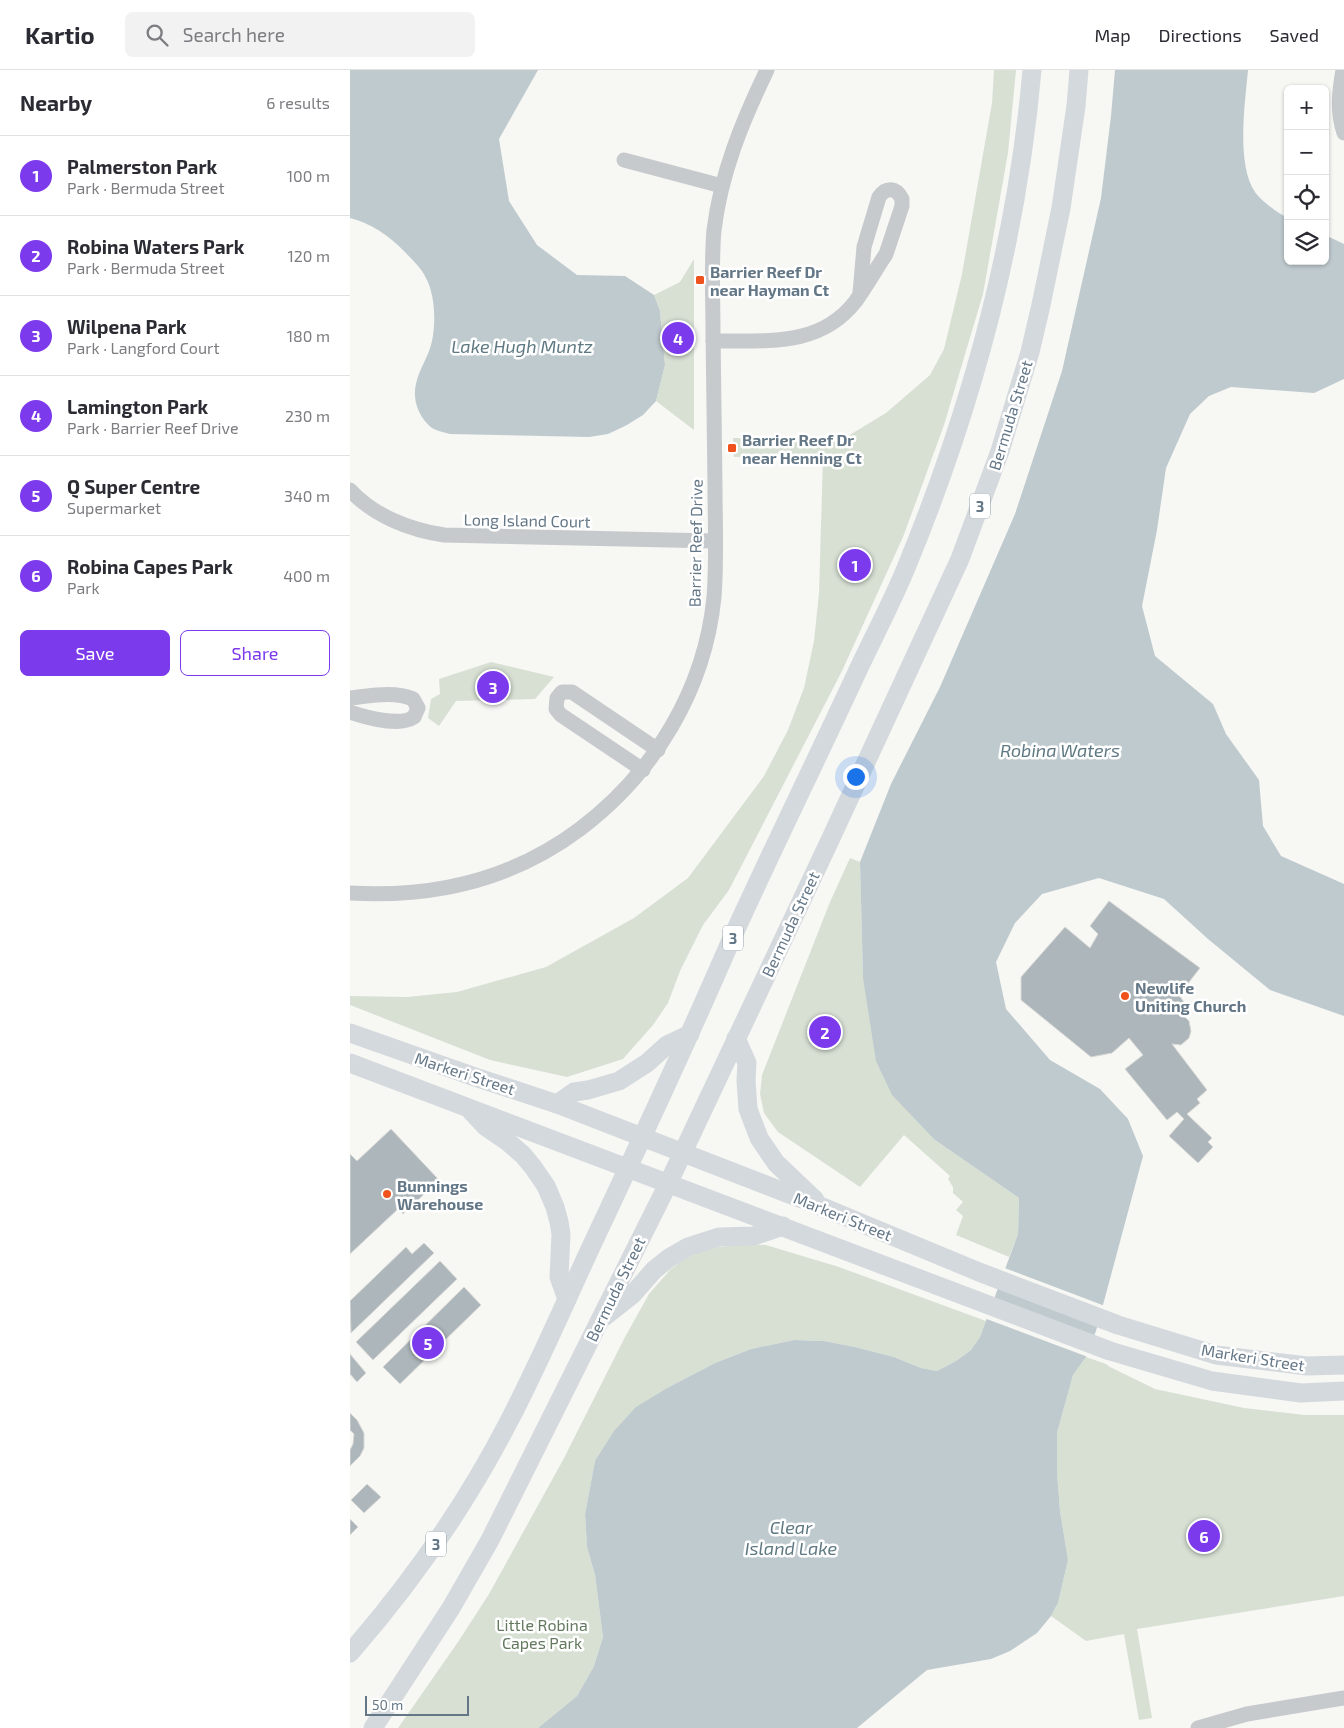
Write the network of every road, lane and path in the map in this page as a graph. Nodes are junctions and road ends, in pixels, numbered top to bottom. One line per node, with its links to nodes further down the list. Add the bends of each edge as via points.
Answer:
1 (767, 70): 7 (street, Barrier Reef Drive, via 735,141)
2 (1032, 70): 18 (main road, 3, via 1024,150 1002,272 950,453 904,572)
3 (1079, 70): 19 (main road, Bermuda Street / 3, via 1061,208 1041,306 1030,352 984,496 933,619)
4 (1342, 70): 5 (street, via 1339,95)
5 (1344, 133)
6 (624, 160): 7 (street)
7 (722, 186): 9 (street, Barrier Reef Drive, via 714,234)
8 (860, 292): 8 (street, via 864,247 878,198 882,192 894,190 902,199 890,245); 9 (street, via 855,302 833,322 806,336)
9 (713, 341): 11 (street, Barrier Reef Drive)
10 (350, 490): 11 (street, Long Island Court, via 389,518 428,533)
11 (715, 541): 14 (street, Barrier Reef Drive, via 714,596 705,646 685,702)
12 (350, 698): 13 (street, via 387,694 407,696 414,699 418,708 414,717 405,721)
13 (350, 712)
14 (658, 750): 15 (street, Barrier Reef Drive); 15 (street, via 572,692 562,692 557,698 556,709 561,715)
15 (643, 770): 16 (street, Barrier Reef Drive, via 611,804 586,824 534,859 509,870 428,891)
16 (350, 893)
17 (350, 1033): 23 (main road, Markeri Street)
18 (690, 1034): 23 (main road, via 667,1045 647,1064 619,1080 574,1092); 25 (main road, 3)
19 (736, 1038): 26 (main road, Bermuda Street / 3); 29 (main road, via 747,1063 748,1109 759,1138 776,1163)
20 (350, 1062): 22 (main road, Markeri Street)
21 (350, 1072): 22 (street)
22 (385, 1076): 24 (main road, Markeri Street)
23 (557, 1104): 25 (main road, Markeri Street)
24 (468, 1107): 27 (main road, Markeri Street); 31 (main road, via 486,1127 523,1155 546,1186 559,1222 558,1277)
25 (642, 1137): 26 (main road, Markeri Street); 27 (main road, 3)
26 (682, 1153): 28 (main road, Bermuda Street / 3); 29 (main road, Markeri Street)
27 (627, 1168): 28 (main road, Markeri Street); 31 (main road, 3)
28 (668, 1184): 30 (main road, Markeri Street); 32 (main road, Bermuda Street / 3)
29 (820, 1206): 33 (main road, Markeri Street, via 1118,1325 1216,1355 1307,1366)
30 (783, 1226): 32 (main road, via 754,1236 719,1237 688,1247 654,1270 633,1294); 34 (main road, Markeri Street, via 1110,1351 1212,1381 1301,1393)
31 (567, 1298): 35 (main road, 3, via 524,1392 471,1489 402,1591)
32 (599, 1322): 37 (main road, Bermuda Street / 3, via 490,1540 432,1639)
33 (1344, 1365)
34 (1344, 1391)
35 (350, 1653)
36 (1344, 1698): 38 (street, via 1247,1714)
37 (373, 1728)
38 (1198, 1728)

